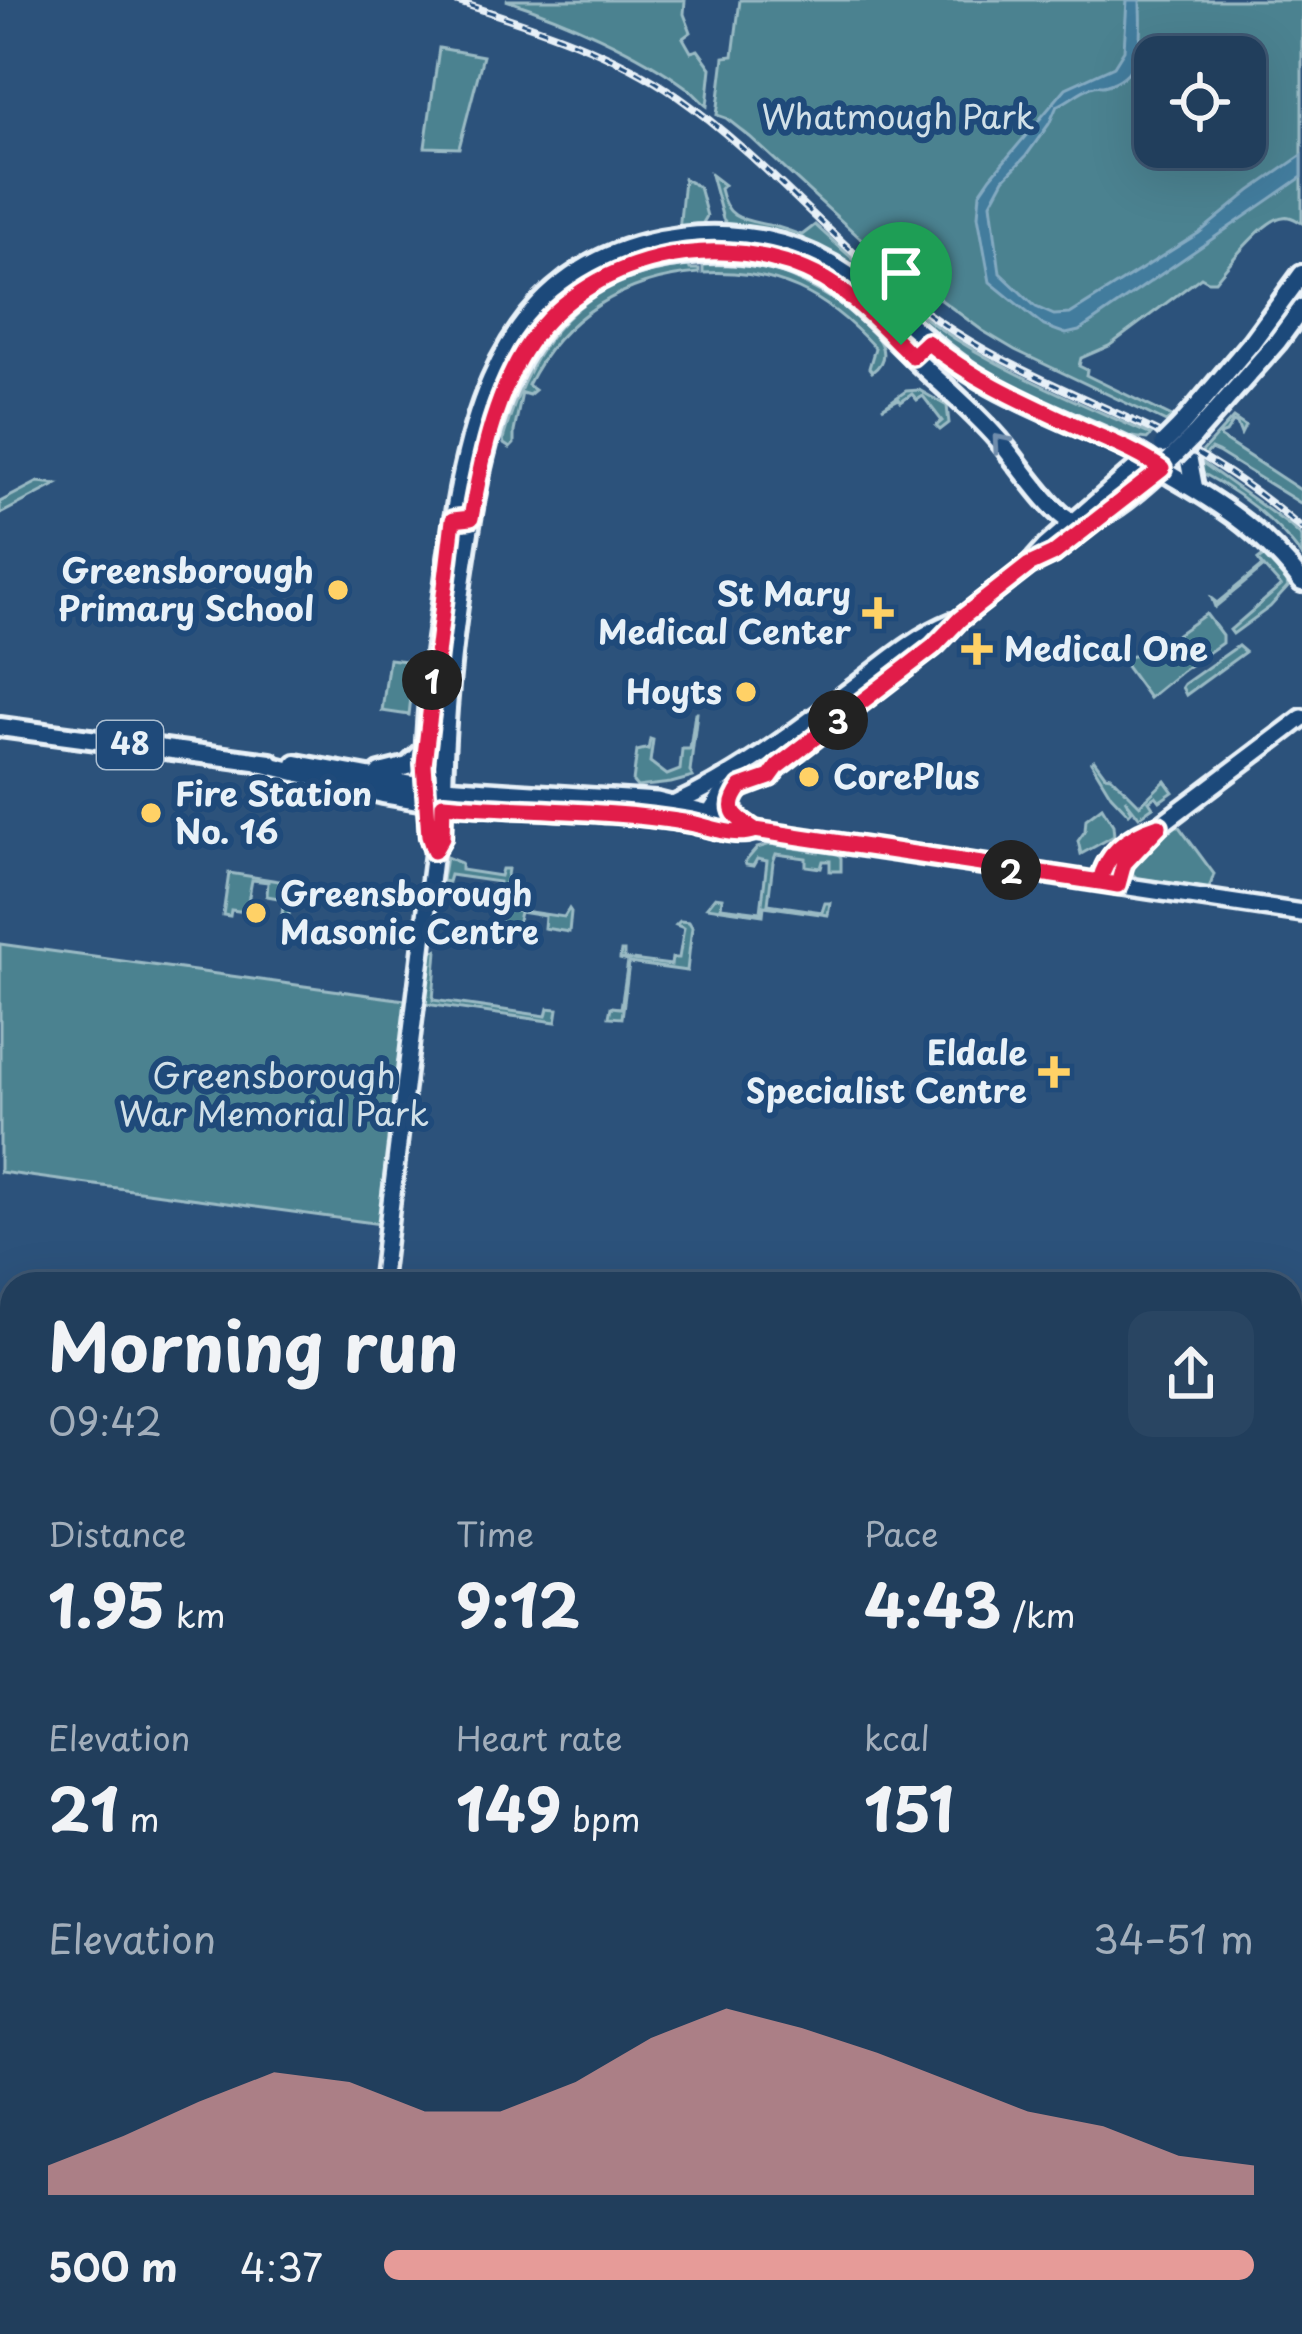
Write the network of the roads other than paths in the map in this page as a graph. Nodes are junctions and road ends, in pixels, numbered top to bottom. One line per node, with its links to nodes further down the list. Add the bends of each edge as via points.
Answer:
1 (717, 244): 4 (main road, via 764,239 820,258); 5 (main road, via 827,281); 10 (main road, via 668,239 617,253 538,306 492,376 463,466)
2 (1302, 274): 6 (main road)
3 (1302, 308): 6 (main road)
4 (930, 345): 5 (main road); 7 (main road, via 1004,392)
5 (916, 360): 11 (main road, one-way to 5)
6 (1186, 432): 7 (main road, bridge)
7 (1167, 458): 8 (main road); 8 (main road); 9 (main road); 11 (street)
8 (1194, 488): 13 (main road, via 1256,530)
9 (1105, 513): 11 (main road); 12 (street)
10 (464, 521): 18 (main road); 24 (main road)
11 (1072, 522): 12 (street)
12 (1029, 565): 14 (street)
13 (1302, 582)
14 (955, 624): 17 (street, via 898,654); 21 (street)
15 (1302, 718): 29 (street)
16 (0, 727): 20 (main road, 48)
17 (795, 732): 19 (street); 21 (street)
18 (425, 750): 22 (main road, via 401,770); 24 (main road)
19 (760, 756): 21 (street, via 755,770); 25 (street)
20 (260, 763): 22 (main road, 48); 24 (main road, 48)
21 (774, 771): 23 (street)
22 (361, 775): 24 (main road, 48)
23 (741, 787): 27 (street, via 721,796); 28 (street, via 733,802)
24 (435, 795): 26 (street); 34 (street, via 442,837 434,851)
25 (675, 804): 26 (street); 27 (street)
26 (619, 806): 27 (street)
27 (705, 819): 28 (street); 30 (street, via 739,834)
28 (737, 820): 30 (street)
29 (1159, 826): 31 (street, via 1119,848); 32 (street, via 1124,863)
30 (755, 830): 31 (street)
31 (1100, 882): 32 (street)
32 (1118, 885): 33 (street)
33 (1302, 913)
34 (382, 1272)

